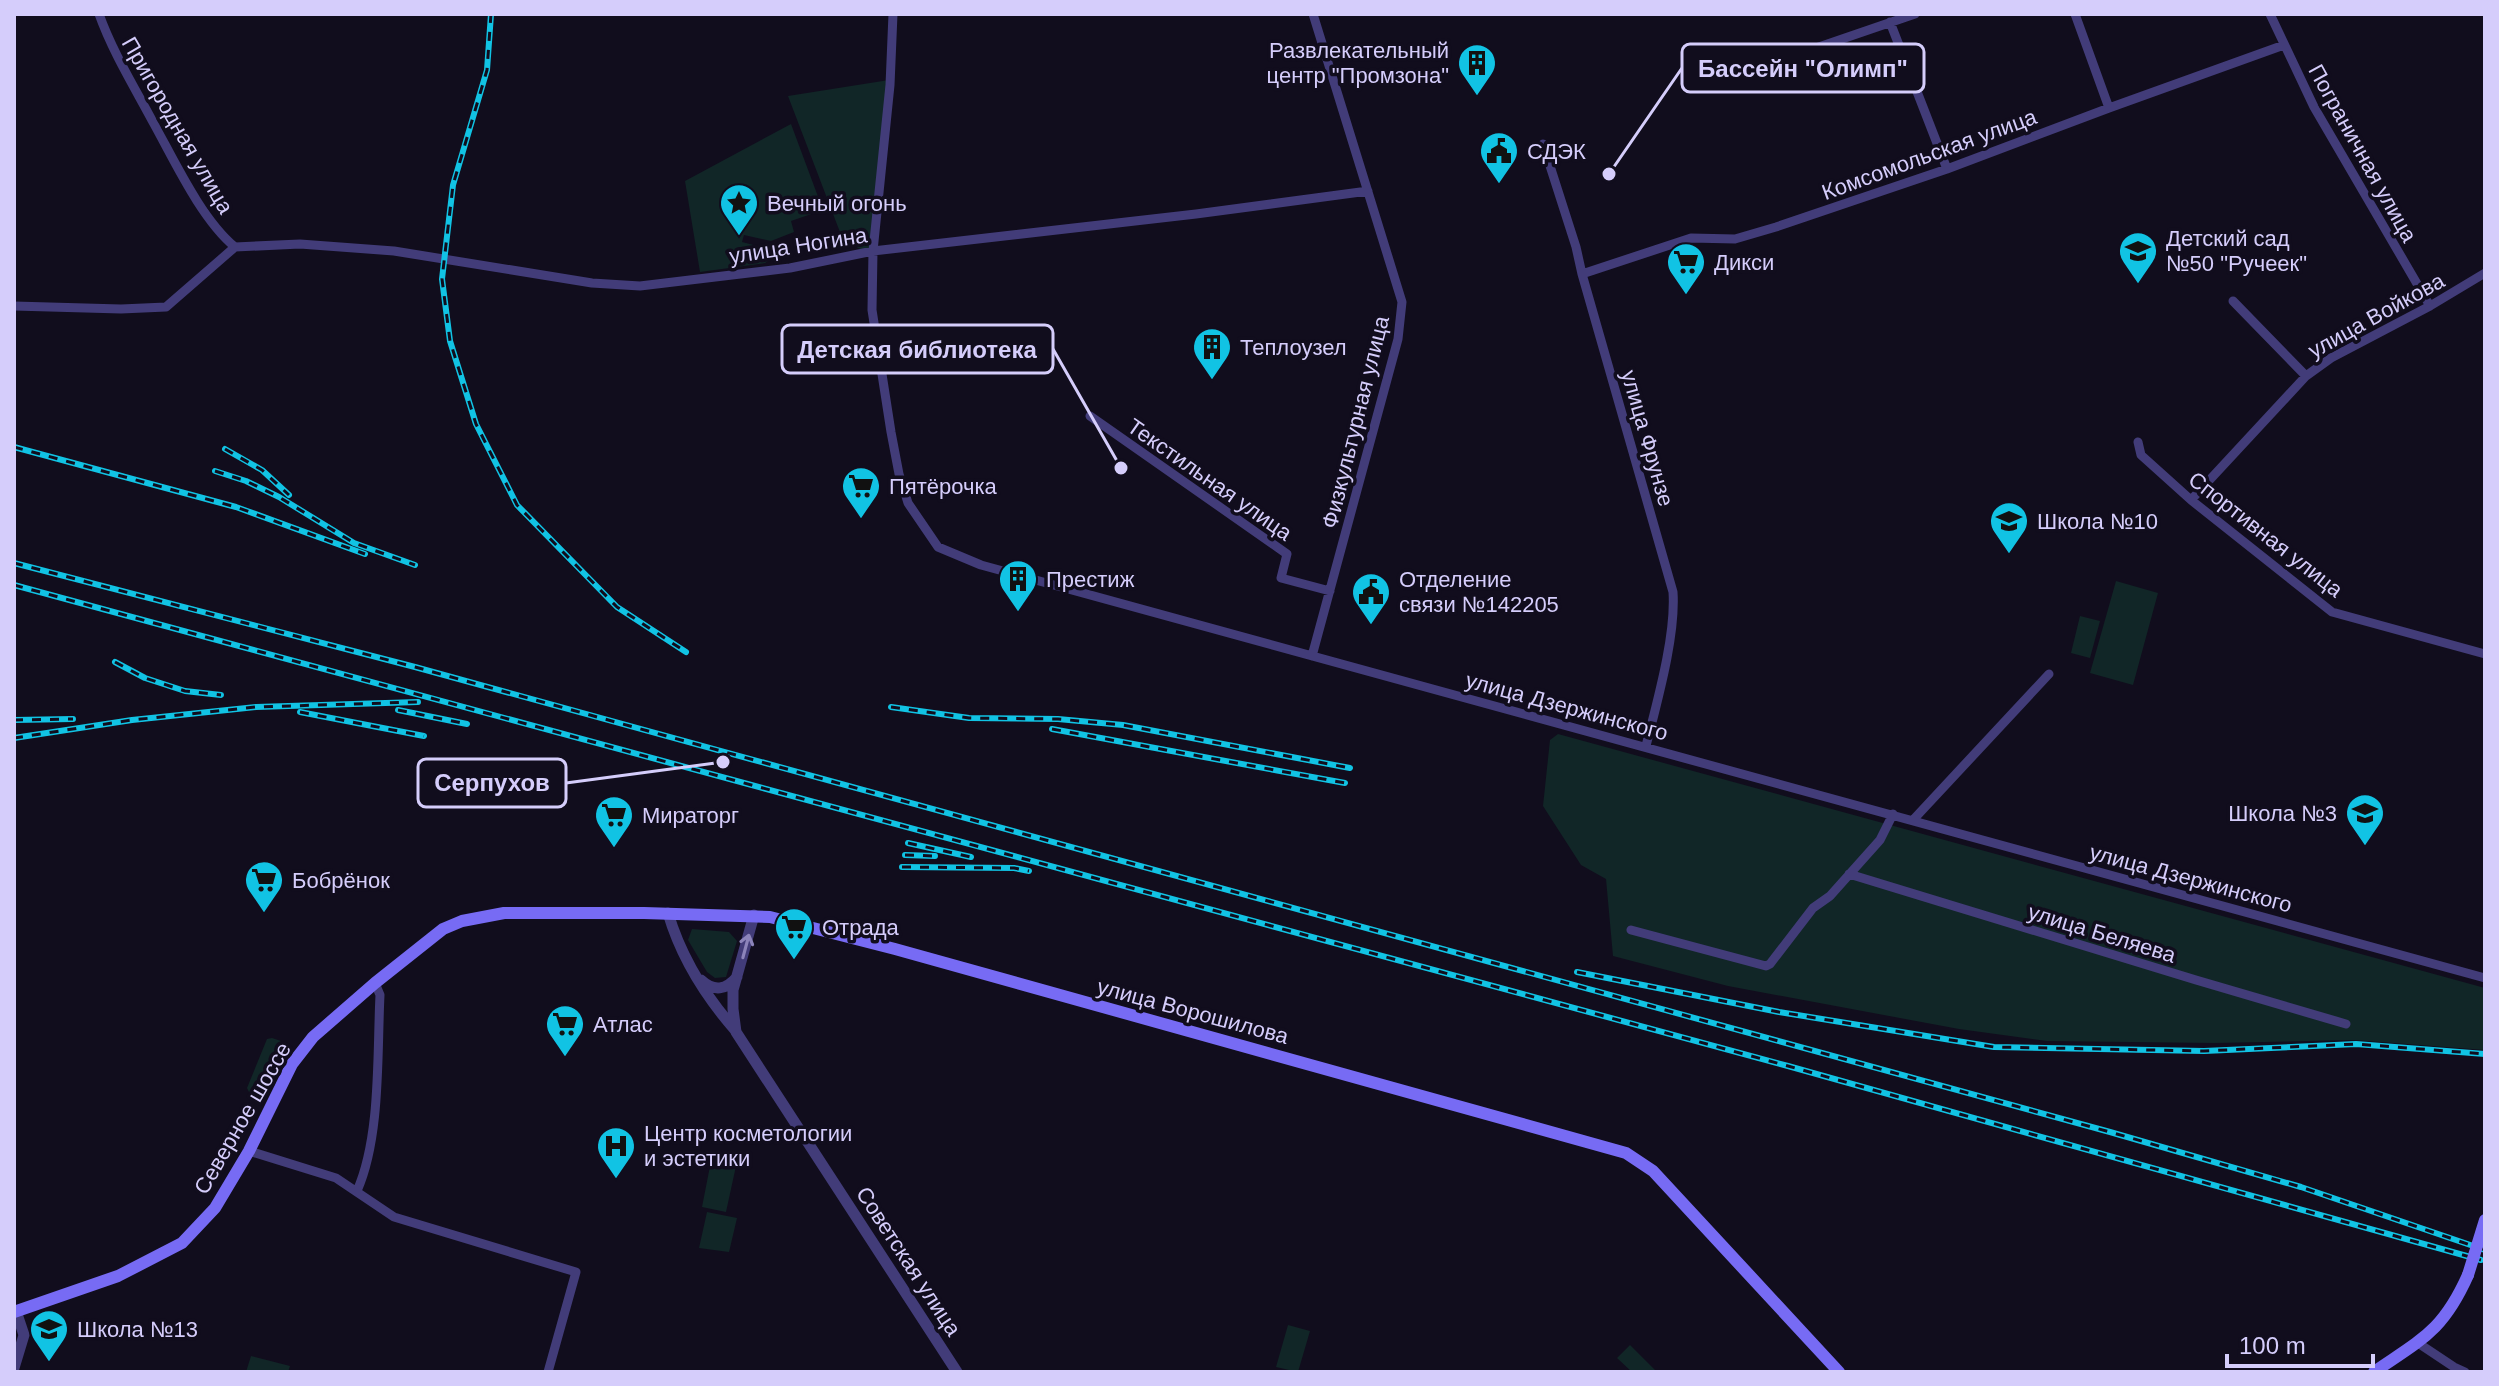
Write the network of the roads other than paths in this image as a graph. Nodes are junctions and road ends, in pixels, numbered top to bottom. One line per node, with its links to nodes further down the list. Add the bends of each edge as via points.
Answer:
1 (99, 14): 14 (street, Пригородная улица, via 182,174 216,228)
2 (893, 14): 15 (street)
3 (1313, 14): 13 (street, Физкультурная улица)
4 (1915, 14): 7 (street)
5 (2075, 14): 10 (street)
6 (2270, 14): 8 (street, Пограничная улица)
7 (1890, 22): 9 (street); 12 (street)
8 (2284, 45): 10 (street, Комсомольская улица); 20 (street, Пограничная улица, via 2314,107)
9 (1733, 83)
10 (2109, 108): 12 (street, Комсомольская улица)
11 (1543, 144): 17 (street, улица Фрунзе)
12 (1947, 169): 17 (street, Комсомольская улица, via 1735,239 1691,238)
13 (1368, 191): 15 (street, улица Ногина); 25 (street, Физкультурная улица, via 1402,302 1398,339)
14 (235, 247): 15 (street, улица Ногина, via 300,244 394,251 640,286 790,268); 19 (street, via 166,307)
15 (873, 251): 27 (street, улица Дзержинского, via 872,310 899,474 908,503 938,547 981,565)
16 (2485, 273): 20 (street, улица Войкова)
17 (1582, 274): 29 (street, улица Фрунзе, via 1673,592 1661,684)
18 (2233, 301): 21 (street)
19 (14, 306)
20 (2430, 306): 21 (street, улица Войкова)
21 (2306, 376): 24 (street, улица Войкова)
22 (1090, 416): 25 (street, Текстильная улица, via 1287,554 1281,578)
23 (2138, 442): 24 (street, Спортивная улица, via 2141,455)
24 (2191, 500): 26 (street, Спортивная улица, via 2332,612)
25 (1330, 591): 27 (street, Физкультурная улица)
26 (2485, 654)
27 (1312, 656): 29 (street, улица Дзержинского)
28 (2049, 674): 31 (street)
29 (1646, 746): 30 (street, улица Дзержинского)
30 (1893, 814): 31 (street, улица Дзержинского); 32 (street, via 1880,840)
31 (1913, 820): 39 (street, улица Дзержинского)
32 (1849, 874): 36 (street, via 1766,966); 41 (street, улица Беляева)
33 (668, 913): 34 (main road, улица Ворошилова); 35 (main road, улица Ворошилова, via 504,913); 37 (street)
34 (754, 915): 38 (street, Советская улица, one-way to 34); 51 (main road, улица Ворошилова, via 870,942 1626,1153 1653,1171)
35 (443, 929): 40 (main road, Северное шоссе)
36 (1631, 930)
37 (695, 975): 38 (street, via 715,989); 42 (street)
38 (738, 976): 42 (street, Советская улица, via 732,1000)
39 (2485, 978)
40 (375, 983): 43 (main road, Северное шоссе, via 305,1046); 44 (street, via 380,995 373,1130)
41 (2346, 1024)
42 (736, 1032): 50 (street, Советская улица)
43 (249, 1151): 44 (street, via 336,1178); 46 (main road, Северное шоссе, via 215,1208 182,1243 118,1276)
44 (357, 1191): 49 (street, via 394,1217 576,1272)
45 (2485, 1220): 47 (main road, bridge, via 2457,1300)
46 (15, 1312): 48 (street, via 24,1335)
47 (2418, 1343): 52 (main road); 53 (street)
48 (14, 1368)
49 (548, 1372)
50 (957, 1372)
51 (1839, 1372)
52 (2374, 1372)
53 (2465, 1372)

